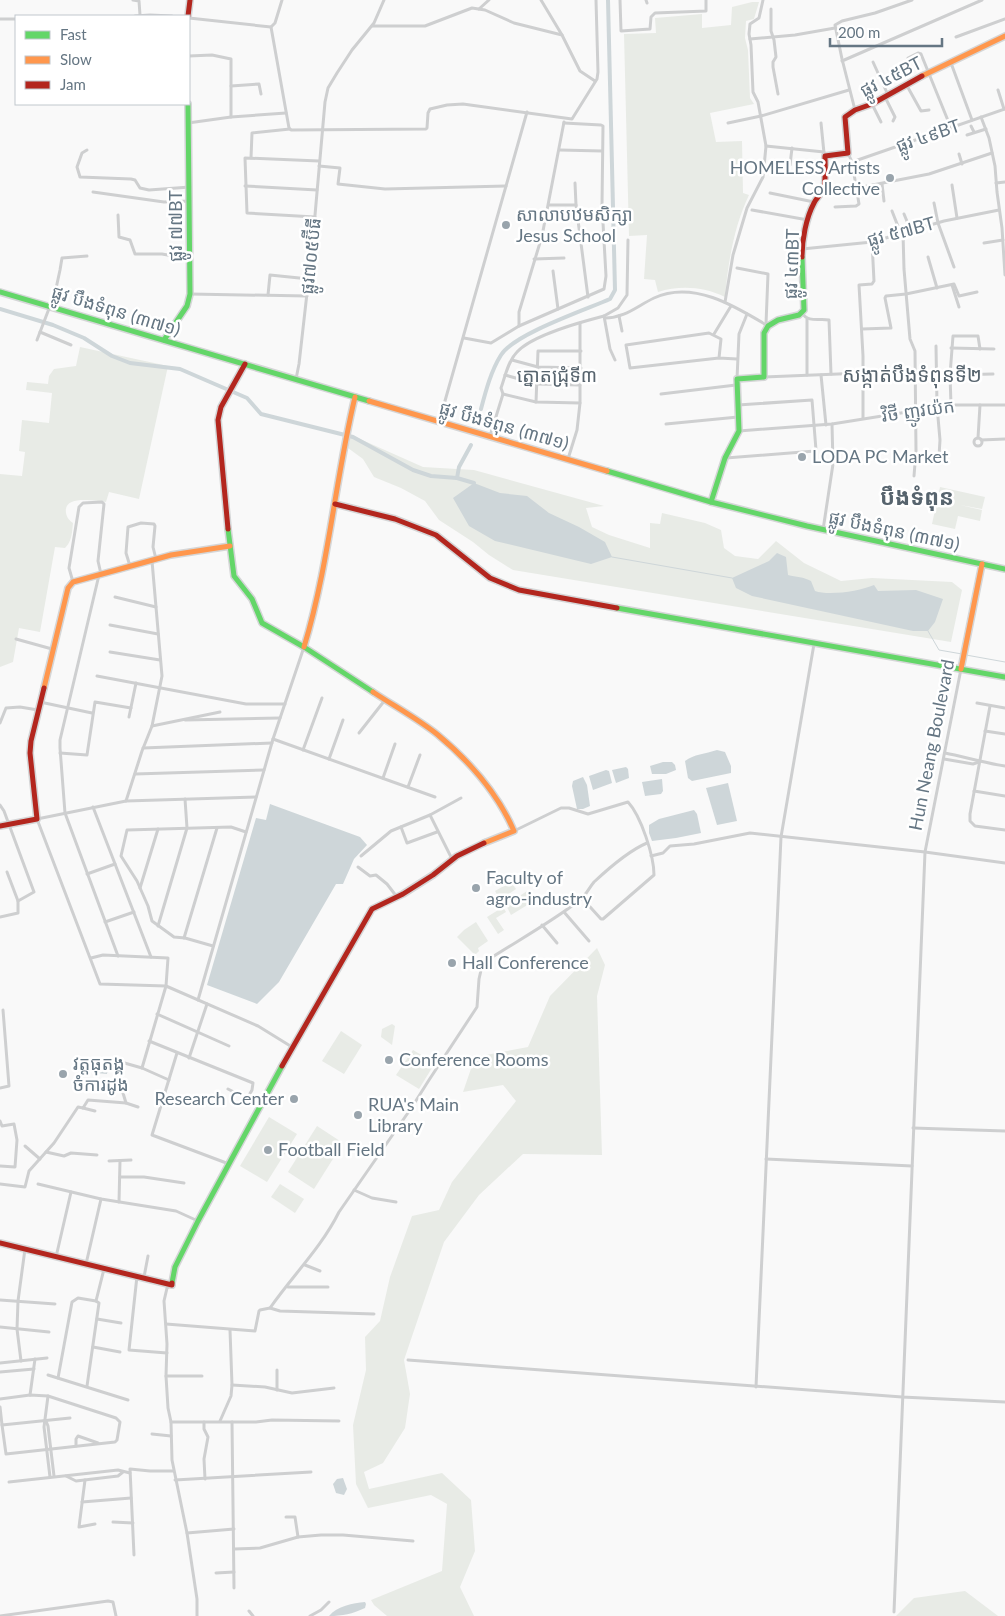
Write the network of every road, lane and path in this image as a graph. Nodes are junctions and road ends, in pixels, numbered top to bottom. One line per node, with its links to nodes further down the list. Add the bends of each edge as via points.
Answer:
1 (133, 0): 15 (street, via 139,1)
2 (190, 0): 16 (street)
3 (282, 0): 22 (street)
4 (384, 0): 21 (street, ផ្លូវ៧០៥ប៊ីធី)
5 (489, 0): 13 (street)
6 (541, 0): 24 (street)
7 (596, 0): 35 (street, via 598,72)
8 (620, 0): 9 (street, via 620,31 650,29 650,17 655,13 706,11)
9 (706, 0)
10 (763, 0): 28 (street, via 759,18 750,24)
11 (912, 0): 23 (street, via 836,23)
12 (982, 0): 31 (street)
13 (479, 9): 21 (street, via 472,8 426,26); 24 (street, via 514,23)
14 (771, 9): 27 (street)
15 (138, 15)
16 (189, 15)
17 (190, 17): 22 (street)
18 (0, 19): 19 (street)
19 (15, 19)
20 (1005, 19): 25 (street)
21 (371, 26): 64 (street, ផ្លូវ៧០៥ប៊ីធី, via 328,88)
22 (271, 27): 49 (street)
23 (835, 28): 27 (street); 31 (street)
24 (562, 35): 35 (street, via 580,71)
25 (956, 36)
26 (1005, 36): 33 (street, ផ្លូវ ៤៥BT)
27 (774, 37): 28 (street); 41 (street, via 776,57 773,67)
28 (750, 39): 50 (street, via 753,92)
29 (190, 56): 37 (street, via 212,55 231,59)
30 (908, 58): 34 (street, via 920,53)
31 (842, 61): 38 (street)
32 (873, 62): 42 (street)
33 (951, 63): 34 (street, ផ្លូវ ៤៥BT); 53 (street)
34 (928, 73): 36 (street, ផ្លូវ ៤៥BT); 61 (street)
35 (595, 81): 54 (street, via 574,118)
36 (906, 84): 42 (street, ផ្លូវ ៤៥BT); 47 (street, via 921,111)
37 (231, 86): 40 (street, via 259,84); 51 (street)
38 (849, 90): 46 (street); 50 (street)
39 (998, 90): 45 (street)
40 (261, 94)
41 (778, 94)
42 (886, 96): 43 (street, ផ្លូវ ៤៥BT); 55 (street, via 895,117)
43 (872, 104): 46 (street, ផ្លូវ ៤៥BT); 56 (street)
44 (188, 105): 57 (street, ផ្លូវ ៧៧BT)
45 (1005, 109): 52 (street, ផ្លូវ ៤៩BT)
46 (855, 110): 72 (street, ផ្លូវ ៤៥BT, via 845,117)
47 (929, 110)
48 (527, 112): 54 (street); 64 (street, via 447,105 430,109 426,129); 87 (street)
49 (286, 114): 51 (street); 63 (street)
50 (761, 116): 58 (street); 67 (street)
51 (231, 117): 57 (street)
52 (981, 117): 53 (street, ផ្លូវ ៤៩BT); 62 (street)
53 (972, 120): 61 (street, ផ្លូវ ៤៩BT)
54 (564, 121): 70 (street); 71 (street, via 602,126)
55 (892, 121)
56 (881, 122)
57 (188, 123): 88 (street, ផ្លូវ ៧៧BT)
58 (728, 123)
59 (821, 124): 74 (street)
60 (971, 126): 65 (street)
61 (951, 128): 77 (street, ផ្លូវ ៤៩BT)
62 (986, 128): 65 (street); 73 (street)
63 (290, 129): 64 (street); 76 (street, via 252,133)
64 (322, 131): 78 (street, ផ្លូវ៧០៥ប៊ីធី)
65 (974, 132): 66 (street)
66 (968, 135)
67 (766, 146): 68 (street); 137 (street, via 763,177 747,208 733,255)
68 (792, 148): 74 (street); 80 (street)
69 (87, 150): 88 (street, via 82,153 78,166 80,177 131,179 140,188 149,190)
70 (560, 150): 71 (street); 97 (street)
71 (602, 151): 136 (street, via 606,276 604,289)
72 (848, 153): 74 (street); 77 (street)
73 (992, 153): 79 (street); 83 (street)
74 (824, 154): 95 (street, ផ្លូវ ៤៣BT, via 824,187)
75 (959, 154): 79 (street)
76 (251, 158): 78 (street); 86 (street, via 245,158)
77 (852, 162): 89 (street)
78 (319, 164): 87 (street, via 340,168 338,184 391,189); 90 (street, ផ្លូវ៧០៥ប៊ីធី)
79 (962, 164): 84 (street)
80 (787, 168)
81 (575, 182): 98 (street)
82 (1005, 182): 83 (street)
83 (996, 183): 101 (street)
84 (882, 184): 89 (street); 94 (street)
85 (952, 185): 106 (street)
86 (245, 186): 90 (street); 105 (street, via 248,214)
87 (506, 186): 154 (street)
88 (190, 187): 93 (street, ផ្លូវ ៧៧BT)
89 (857, 188): 99 (street, via 858,205)
90 (317, 190): 105 (street, ផ្លូវ៧០៥ប៊ីធី)
91 (93, 192): 93 (street, via 164,202)
92 (770, 193): 95 (street)
93 (190, 201): 119 (street, ផ្លូវ ៧៧BT)
94 (884, 201)
95 (814, 202): 107 (street, ផ្លូវ ៤៣BT)
96 (934, 203): 108 (street)
97 (549, 205): 98 (street); 121 (street)
98 (576, 205): 136 (street)
99 (835, 207)
100 (752, 210): 107 (street)
101 (999, 210): 106 (street, ផ្លូវ ៥៧BT); 109 (street)
102 (892, 211): 111 (street)
103 (904, 214): 110 (street)
104 (118, 215): 119 (street, via 119,237 130,240 135,254)
105 (315, 217): 127 (street, ផ្លូវ៧០៥ប៊ីធី)
106 (957, 218): 108 (street, ផ្លូវ ៥៧BT)
107 (808, 220): 116 (street, ផ្លូវ ៤៣BT)
108 (938, 223): 110 (street, ផ្លូវ ៥៧BT); 123 (street)
109 (1004, 228): 113 (street)
110 (911, 231): 111 (street, ផ្លូវ ៥៧BT)
111 (902, 233): 114 (street, ផ្លូវ ៥៧BT); 134 (street)
112 (628, 240): 145 (street, via 627,295 618,308)
113 (1003, 240): 115 (street); 122 (street)
114 (872, 242): 116 (street, ផ្លូវ ៥៧BT); 150 (street, via 874,282 859,285)
115 (984, 243)
116 (802, 248): 142 (street, ផ្លូវ ៤៣BT)
117 (88, 256): 139 (street, via 62,258)
118 (928, 257): 129 (street)
119 (190, 258): 132 (street, ផ្លូវ ៧៧BT)
120 (564, 258): 121 (street)
121 (534, 259): 149 (street, via 519,312)
122 (1005, 265): 126 (street)
123 (954, 267)
124 (737, 268): 148 (street, via 768,275)
125 (553, 272): 141 (street)
126 (1005, 275)
127 (309, 279): 133 (street, via 270,275); 135 (street, ផ្លូវ៧០៥ប៊ីធី)
128 (952, 285): 129 (street); 131 (street, via 956,285 959,296); 140 (street)
129 (937, 288): 134 (street)
130 (0, 292): 139 (street, ផ្លូវ បឹងទំពុន (៣៧១))
131 (977, 292)
132 (190, 294): 133 (street); 156 (street, ផ្លូវ ៧៧BT, via 187,306)
133 (268, 294): 135 (street)
134 (906, 294): 150 (street, via 885,296 891,328); 193 (street, via 910,339 915,349)
135 (307, 296): 179 (street, ផ្លូវ៧០៥ប៊ីធី)
136 (588, 296): 141 (street)
137 (725, 302): 138 (street); 144 (street, via 695,293 673,293 652,299)
138 (731, 306): 143 (street); 153 (street)
139 (51, 307): 152 (street); 156 (street, ផ្លូវ បឹងទំពុន (៣៧១))
140 (959, 307)
141 (558, 309): 149 (street)
142 (802, 313): 146 (street); 148 (street, ផ្លូវ ៤៣BT)
143 (747, 314): 148 (street); 164 (street, via 739,334)
144 (619, 316): 145 (street); 151 (street)
145 (604, 317): 147 (street); 166 (street)
146 (807, 319): 171 (street, via 830,320); 174 (street)
147 (580, 323): 162 (street); 165 (street, via 528,343 516,352)
148 (767, 325): 177 (street, via 764,333)
149 (519, 326): 154 (street, via 491,343)
150 (862, 329): 170 (street)
151 (622, 331)
152 (40, 332): 155 (street); 157 (street)
153 (714, 334): 163 (street, via 721,341); 163 (street, via 626,344 629,367)
154 (464, 338): 196 (street)
155 (37, 340)
156 (164, 340): 167 (street, ផ្លូវ បឹងទំពុន (៣៧១))
157 (71, 345)
158 (936, 346): 192 (street)
159 (951, 348): 160 (street); 160 (street, via 953,336 977,336); 176 (street)
160 (980, 349): 161 (street)
161 (994, 349)
162 (581, 351): 168 (street, via 540,350 537,353); 169 (street)
163 (719, 358): 164 (street)
164 (736, 359): 178 (street)
165 (512, 360): 168 (street); 173 (street)
166 (615, 360)
167 (245, 364): 179 (street, ផ្លូវ បឹងទំពុន (៣៧១)); 211 (street, via 226,398 218,425)
168 (538, 367): 169 (street); 180 (street)
169 (581, 368): 181 (street)
170 (863, 373): 171 (street); 195 (street)
171 (831, 374): 175 (street)
172 (993, 374): 176 (street)
173 (506, 375): 180 (street); 183 (street, via 501,388)
174 (807, 375): 175 (street); 177 (street)
175 (820, 375): 198 (street)
176 (950, 375): 188 (street)
177 (764, 377): 178 (street)
178 (737, 378): 182 (street)
179 (296, 380): 185 (street, ផ្លូវ បឹងទំពុន (៣៧១))
180 (537, 384): 181 (street); 186 (street)
181 (580, 385): 187 (street)
182 (736, 385): 184 (street); 191 (street)
183 (503, 394): 186 (street); 202 (street)
184 (661, 394)
185 (355, 397): 196 (street, ផ្លូវ បឹងទំពុន (៣៧១)); 209 (street, via 344,439)
186 (536, 402): 187 (street)
187 (580, 403): 206 (street, via 577,430)
188 (951, 404): 189 (street, វិថី ញូវយ៉ក); 192 (street, វិថី ញូវយ៉ក)
189 (980, 405): 190 (street, វិថី ញូវយ៉ក); 203 (street, via 980,439)
190 (1005, 405)
191 (738, 406): 194 (street); 200 (street, via 812,400)
192 (937, 406): 193 (street, វិថី ញូវយ៉ក); 204 (street)
193 (914, 410): 195 (street, វិថី ញូវយ៉ក); 207 (street)
194 (738, 417): 197 (street); 201 (street)
195 (864, 418): 199 (street, វិថី ញូវយ៉ក)
196 (439, 422): 202 (street, ផ្លូវ បឹងទំពុន (៣៧១))
197 (666, 424)
198 (826, 424): 199 (street, វិថី ញូវយ៉ក); 200 (street, វិថី ញូវយ៉ក)
199 (832, 424): 210 (street, via 833,464)
200 (814, 426): 201 (street, វិថី ញូវយ៉ក); 205 (street, via 815,451)
201 (739, 431): 205 (street)
202 (490, 436): 206 (street, ផ្លូវ បឹងទំពុន (៣៧១))
203 (1005, 439)
204 (939, 456)
205 (725, 458): 208 (street)
206 (568, 459): 208 (street, ផ្លូវ បឹងទំពុន (៣៧១))
207 (914, 476)
208 (711, 502): 210 (street, ផ្លូវ បឹងទំពុន (៣៧១))
209 (335, 504): 223 (street, via 395,519 436,536 490,578 519,590); 224 (street, via 319,594)
210 (824, 530): 213 (street, ផ្លូវ បឹងទំពុន (៣៧១))
211 (230, 546): 212 (street, via 212,546); 224 (street, via 232,573 252,599 262,623)
212 (154, 560): 214 (street); 214 (street, via 155,526 141,522 128,527 126,553); 219 (street)
213 (982, 564): 215 (street, ផ្លូវ បឹងទំពុន (៣៧១)); 228 (street, Hun Neang Boulevard)
214 (130, 567): 216 (street)
215 (1005, 569)
216 (100, 574): 217 (street); 217 (street, via 98,561 104,504 82,503 69,568); 239 (street)
217 (72, 582): 225 (street, via 66,592)
218 (115, 597): 219 (street)
219 (156, 607): 221 (street)
220 (110, 625): 221 (street)
221 (158, 634): 227 (street)
222 (16, 639): 225 (street)
223 (814, 644): 228 (street); 294 (street)
224 (304, 647): 234 (street); 237 (street)
225 (52, 649): 235 (street)
226 (110, 652): 227 (street)
227 (160, 660): 232 (street)
228 (961, 670): 230 (street); 260 (street, Hun Neang Boulevard)
229 (97, 676): 231 (street)
230 (1005, 677)
231 (136, 683): 232 (street); 240 (street)
232 (160, 688): 237 (street, via 246,704); 250 (street)
233 (322, 698): 258 (street)
234 (385, 700): 252 (street); 291 (street, via 437,734 470,765 494,795)
235 (40, 702): 239 (street); 242 (street)
236 (977, 703): 238 (street)
237 (285, 704): 246 (street)
238 (990, 706): 241 (street); 251 (street)
239 (67, 708): 244 (street); 259 (street)
240 (131, 708): 244 (street, via 94,702); 245 (street)
241 (1005, 708)
242 (38, 710): 249 (street, via 6,708); 283 (street, via 30,753)
243 (220, 712): 247 (street)
244 (92, 713): 259 (street, via 87,754)
245 (129, 717)
246 (280, 718): 247 (street); 254 (street)
247 (185, 720): 250 (street)
248 (343, 720): 263 (street)
249 (0, 723)
250 (152, 726): 257 (street)
251 (985, 732): 253 (street); 266 (street)
252 (359, 733)
253 (1005, 734)
254 (273, 739): 255 (street); 258 (street)
255 (272, 743): 257 (street); 268 (street)
256 (395, 744): 270 (street)
257 (143, 748): 269 (street)
258 (303, 750): 263 (street)
259 (60, 753): 281 (street)
260 (945, 753): 262 (street); 264 (street, Hun Neang Boulevard)
261 (420, 755): 271 (street)
262 (959, 756): 265 (street); 266 (street)
263 (329, 759): 270 (street)
264 (944, 759): 265 (street); 296 (street, Hun Neang Boulevard)
265 (958, 761): 266 (street)
266 (979, 762): 267 (street); 272 (street)
267 (1005, 766)
268 (264, 770): 269 (street); 274 (street)
269 (135, 774): 278 (street)
270 (382, 778): 271 (street)
271 (408, 787): 275 (street)
272 (974, 792): 273 (street); 290 (street, via 970,821 975,826)
273 (1005, 796)
274 (256, 797): 277 (street); 292 (street)
275 (435, 797)
276 (461, 798): 282 (street)
277 (185, 799): 278 (street); 287 (street)
278 (126, 801): 280 (street)
279 (0, 805): 284 (street)
280 (93, 807): 281 (street); 301 (street)
281 (64, 813): 283 (street); 304 (street)
282 (430, 815): 286 (street); 293 (street)
283 (37, 819): 284 (street); 321 (street)
284 (9, 825): 285 (street); 308 (street, via 34,892)
285 (0, 826)
286 (401, 827): 293 (street, via 407,843); 297 (street, via 381,838)
287 (187, 828): 288 (street); 289 (street); 314 (street)
288 (217, 828): 292 (street, via 231,827); 315 (street)
289 (158, 829): 305 (street); 305 (street, via 127,830 122,856)
290 (1005, 830)
291 (514, 831): 295 (street, via 561,808 588,814 628,802 637,813); 299 (street)
292 (246, 832): 318 (street)
293 (437, 832): 299 (street)
294 (781, 837): 296 (street); 298 (street, via 750,833 670,846 663,853); 350 (street)
295 (647, 843): 298 (street); 307 (street, via 602,876)
296 (925, 852): 300 (street, Hun Neang Boulevard); 344 (street)
297 (361, 856)
298 (651, 856): 307 (street, via 653,876 603,919)
299 (452, 859): 306 (street)
300 (1005, 863)
301 (115, 864): 304 (street); 309 (street)
302 (358, 867): 306 (street, via 370,876 376,875)
303 (7, 872): 308 (street)
304 (87, 874): 312 (street)
305 (140, 888): 314 (street, via 152,921)
306 (397, 897): 330 (street, via 372,909)
307 (582, 898): 310 (street)
308 (18, 901): 311 (street, via 18,913)
309 (134, 912): 312 (street); 320 (street)
310 (564, 912): 313 (street); 316 (street)
311 (0, 917)
312 (105, 922): 319 (street)
313 (542, 925): 317 (street); 361 (street, via 482,966 477,1008)
314 (158, 926): 315 (street, via 174,937)
315 (184, 938): 318 (street)
316 (590, 941)
317 (557, 942)
318 (213, 946): 323 (street)
319 (118, 956): 320 (street); 321 (street)
320 (151, 957): 322 (street, via 168,958)
321 (91, 958): 322 (street, via 100,984)
322 (166, 986): 323 (street); 326 (street)
323 (198, 1000): 324 (street)
324 (207, 1004): 327 (street); 330 (street, via 258,1026)
325 (3, 1010): 335 (street, via 9,1086)
326 (157, 1014): 327 (street); 328 (street)
327 (197, 1032): 329 (street); 332 (street)
328 (149, 1042): 331 (street); 333 (street)
329 (229, 1046)
330 (293, 1048): 339 (street)
331 (177, 1053): 332 (street); 334 (street)
332 (189, 1058): 337 (street, via 253,1083)
333 (142, 1068): 334 (street); 338 (street, via 121,1062 117,1065 115,1087 124,1093)
334 (169, 1080): 354 (street, via 152,1135)
335 (0, 1088)
336 (228, 1089): 337 (street)
337 (247, 1099): 339 (street)
338 (126, 1103): 340 (street); 341 (street, via 88,1100)
339 (262, 1106): 354 (street)
340 (138, 1107)
341 (83, 1108): 342 (street); 347 (street, via 78,1107)
342 (95, 1111)
343 (0, 1121): 355 (street, via 2,1126 14,1124 16,1140 15,1167)
344 (913, 1128): 345 (street); 356 (street)
345 (1005, 1132)
346 (25, 1146): 349 (street)
347 (46, 1152): 348 (street, via 64,1156 71,1153); 349 (street)
348 (97, 1155)
349 (40, 1159): 359 (street, via 29,1171 25,1187)
350 (766, 1159): 356 (street); 410 (street)
351 (131, 1160): 353 (street)
352 (110, 1161): 353 (street)
353 (120, 1161): 357 (street)
354 (229, 1164): 366 (street)
355 (0, 1166)
356 (912, 1166): 415 (street)
357 (120, 1177): 358 (street); 364 (street)
358 (184, 1183)
359 (0, 1184)
360 (38, 1184): 362 (street)
361 (354, 1190): 365 (street, via 364,1196); 372 (street)
362 (71, 1192): 363 (street); 370 (street)
363 (101, 1199): 364 (street); 371 (street)
364 (119, 1202): 366 (street, via 176,1210)
365 (396, 1202)
366 (198, 1221): 377 (street, via 175,1267)
367 (0, 1244): 368 (street)
368 (25, 1249): 370 (street); 381 (street)
369 (148, 1256): 376 (street)
370 (56, 1258): 371 (street)
371 (86, 1264): 373 (street)
372 (305, 1264): 374 (street); 379 (street)
373 (104, 1269): 375 (street); 382 (street)
374 (320, 1272)
375 (137, 1276): 376 (street); 395 (street, via 128,1348)
376 (144, 1277): 377 (street)
377 (172, 1284): 388 (street, via 165,1293)
378 (328, 1286): 379 (street)
379 (287, 1287): 384 (street)
380 (0, 1300): 381 (street)
381 (18, 1301): 383 (street); 390 (street)
382 (96, 1301): 386 (street, via 99,1303); 407 (street, via 78,1298 72,1302)
383 (55, 1304)
384 (270, 1308): 385 (street); 391 (street, via 259,1311 255,1331)
385 (374, 1314)
386 (97, 1319): 387 (street); 393 (street)
387 (121, 1323)
388 (166, 1324): 391 (street); 395 (street)
389 (0, 1327): 390 (street)
390 (17, 1329): 392 (street); 398 (street)
391 (230, 1329): 408 (street)
392 (49, 1332)
393 (93, 1347): 394 (street); 409 (street)
394 (120, 1352)
395 (167, 1353): 405 (street)
396 (47, 1358): 397 (street)
397 (35, 1359): 398 (street); 401 (street)
398 (20, 1360): 400 (street)
399 (408, 1360): 410 (street)
400 (0, 1363)
401 (34, 1368): 403 (street); 413 (street)
402 (277, 1370): 412 (street)
403 (0, 1372)
404 (48, 1375): 407 (street)
405 (166, 1376): 406 (street); 423 (street)
406 (202, 1376)
407 (58, 1378): 409 (street)
408 (232, 1385): 412 (street); 425 (street)
409 (87, 1386): 417 (street)
410 (756, 1386): 415 (street)
411 (334, 1388): 412 (street, via 292,1393)
412 (277, 1390)
413 (30, 1395): 414 (street); 416 (street)
414 (48, 1396): 421 (street); 430 (street, via 119,1420 117,1440)
415 (902, 1398): 418 (street); 461 (street)
416 (0, 1399)
417 (128, 1400)
418 (1005, 1402)
419 (0, 1407): 427 (street)
420 (70, 1418): 421 (street)
421 (45, 1421): 427 (street); 432 (street)
422 (338, 1421): 426 (street)
423 (171, 1422): 424 (street); 429 (street)
424 (204, 1422): 425 (street); 440 (street, via 208,1437)
425 (220, 1422): 426 (street)
426 (232, 1422): 439 (street)
427 (2, 1425): 432 (street, via 6,1454)
428 (152, 1434): 429 (street)
429 (171, 1436): 433 (street)
430 (98, 1444): 431 (street); 431 (street, via 78,1436)
431 (76, 1446): 432 (street)
432 (48, 1449): 437 (street)
433 (173, 1471): 436 (street, via 132,1468); 442 (street)
434 (123, 1472): 436 (street); 438 (street); 441 (street, via 118,1476)
435 (311, 1472): 439 (street)
436 (130, 1473): 444 (street)
437 (52, 1476): 438 (street); 443 (street)
438 (64, 1476): 441 (street, via 76,1481)
439 (233, 1476): 440 (street); 450 (street)
440 (205, 1479): 442 (street)
441 (85, 1480): 445 (street)
442 (175, 1480): 451 (street)
443 (9, 1482)
444 (131, 1498): 445 (street); 448 (street)
445 (82, 1502): 449 (street, via 79,1526)
446 (286, 1517): 452 (street, via 295,1517)
447 (113, 1522): 448 (street)
448 (133, 1523): 455 (street)
449 (95, 1524)
450 (234, 1529): 451 (street); 454 (street)
451 (187, 1533): 464 (street)
452 (298, 1537): 453 (street, via 343,1535); 454 (street, via 271,1546)
453 (413, 1541)
454 (234, 1549): 456 (street)
455 (134, 1555)
456 (234, 1572): 457 (street); 458 (street)
457 (216, 1573)
458 (234, 1588)
459 (329, 1602): 466 (street)
460 (249, 1611): 465 (street)
461 (894, 1612)
462 (0, 1616): 463 (street, via 108,1601 113,1602)
463 (116, 1616)
464 (197, 1616)
465 (253, 1616)
466 (310, 1616)

